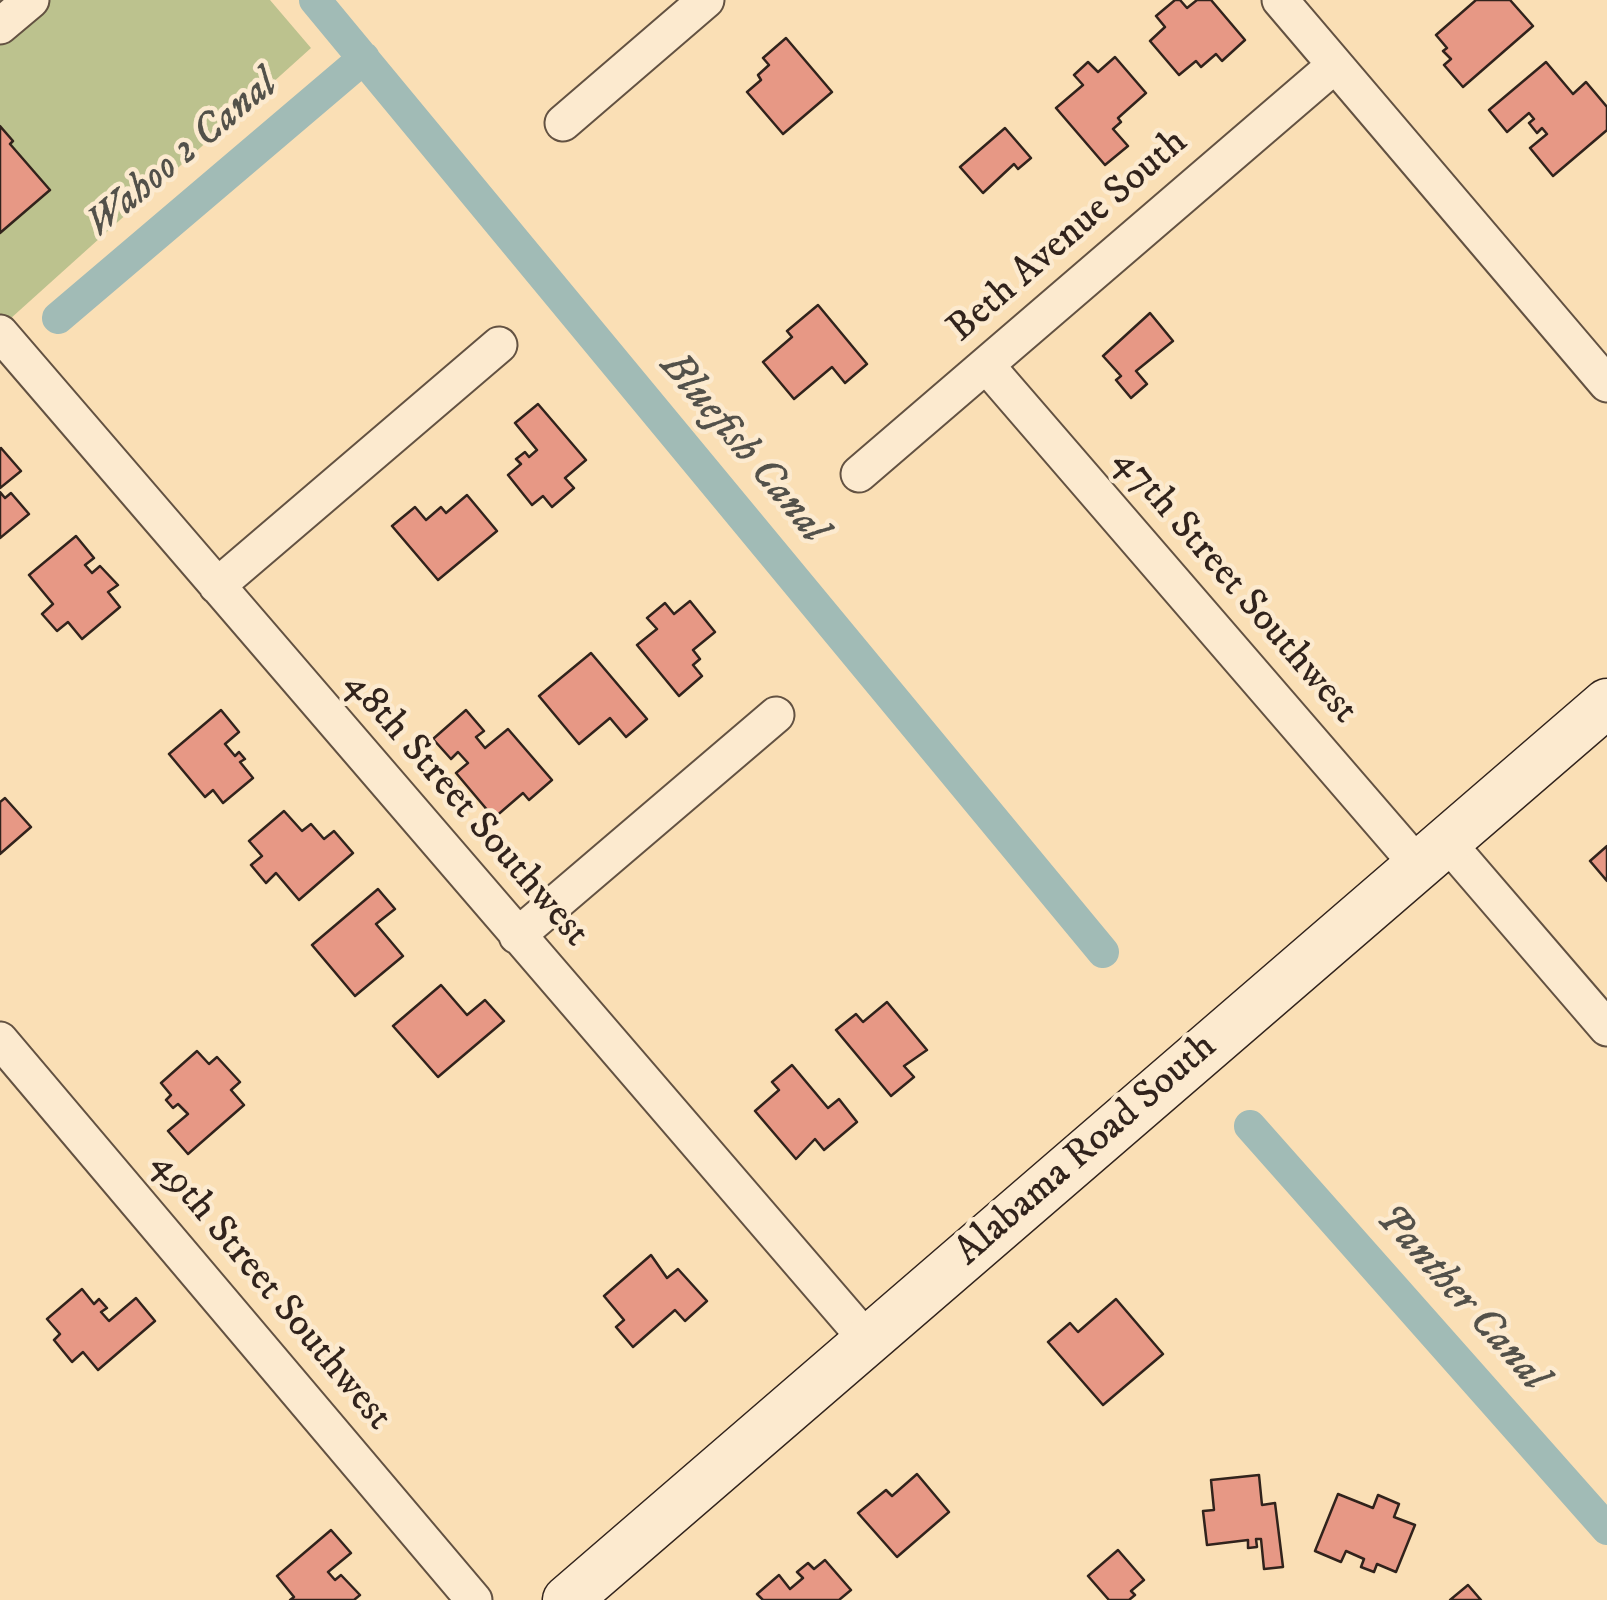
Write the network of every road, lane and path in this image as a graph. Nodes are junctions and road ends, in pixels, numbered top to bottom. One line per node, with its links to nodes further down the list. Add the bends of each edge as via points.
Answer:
1 (31, 0): 4 (street)
2 (706, 0): 6 (street)
3 (1280, 0): 5 (street)
4 (0, 26)
5 (1335, 65): 9 (street, Beth Avenue South); 10 (street)
6 (563, 122)
7 (0, 333): 12 (street, 48th Street Southwest)
8 (499, 346): 12 (street)
9 (986, 364): 11 (street, Beth Avenue South); 15 (street, 47th Street Southwest)
10 (1607, 384)
11 (859, 474)
12 (217, 586): 16 (street, 48th Street Southwest)
13 (1607, 703): 15 (street, Alabama Road South)
14 (776, 715): 16 (street)
15 (1432, 853): 17 (street, 47th Street Southwest); 19 (street, Alabama Road South)
16 (517, 936): 19 (street, 48th Street Southwest)
17 (1607, 1028)
18 (0, 1040): 20 (street, 49th Street Southwest)
19 (868, 1340): 21 (street, Alabama Road South)
20 (474, 1600)
21 (567, 1600)

